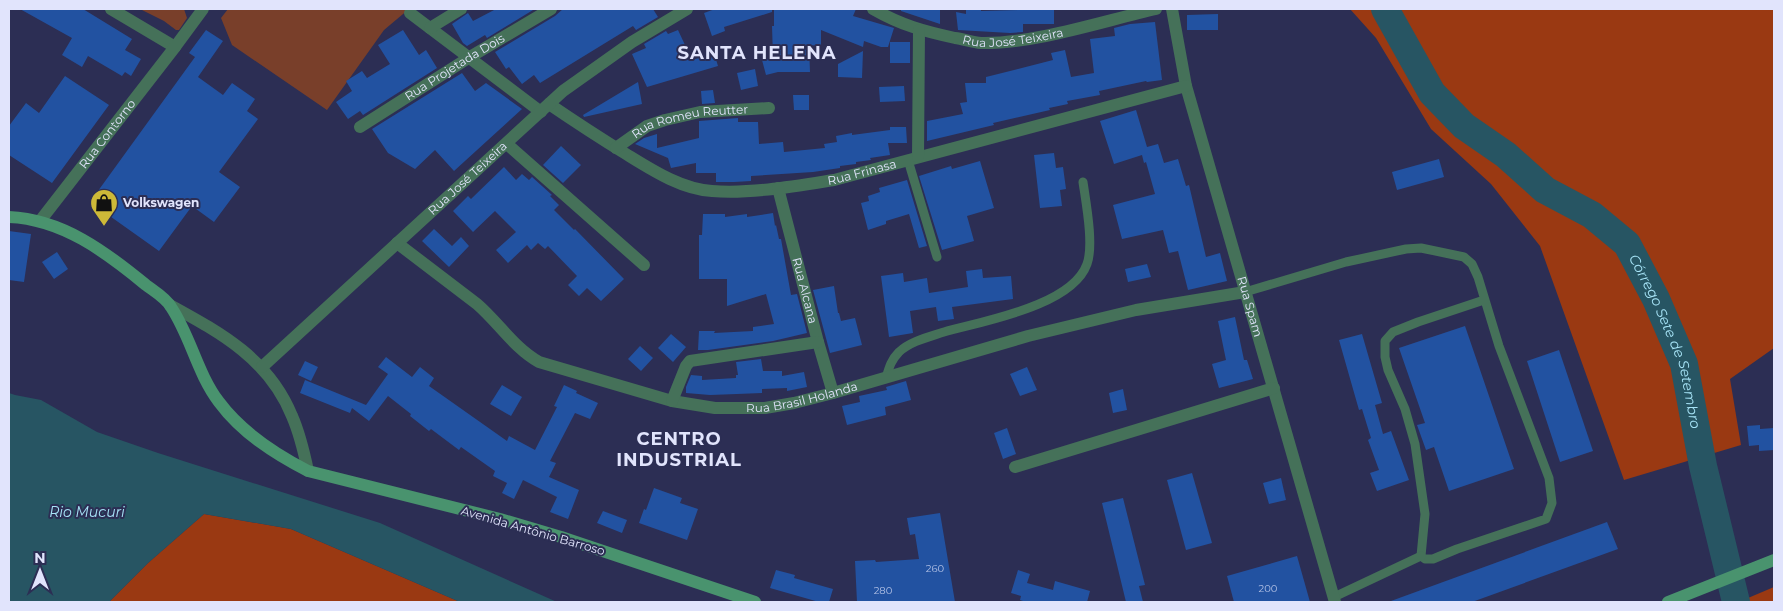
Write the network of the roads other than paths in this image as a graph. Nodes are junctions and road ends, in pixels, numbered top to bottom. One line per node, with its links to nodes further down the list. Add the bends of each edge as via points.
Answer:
1 (111, 9): 13 (street)
2 (203, 9): 13 (street, Rua Contorno)
3 (461, 9): 11 (street)
4 (551, 9): 14 (street, Rua Projetada Dois)
5 (687, 9): 10 (street, Rua José Teixeira)
6 (873, 9): 12 (street, Rua José Teixeira)
7 (1156, 9): 12 (street, Rua José Teixeira, via 1063,31 998,42 979,43)
8 (1172, 9): 15 (street, Rua Spam)
9 (410, 13): 11 (street, Rua Frinasa)
10 (668, 13): 16 (street, Rua José Teixeira)
11 (430, 28): 14 (street, Rua Frinasa)
12 (919, 30): 21 (street)
13 (175, 47): 25 (street, Rua Contorno)
14 (470, 57): 16 (street, Rua Frinasa); 18 (street, Rua Projetada Dois)
15 (1186, 86): 21 (street, Rua Frinasa); 29 (street, Rua Spam)
16 (545, 108): 19 (street, Rua José Teixeira); 20 (street, Rua Frinasa)
17 (769, 108): 20 (street, Rua Romeu Reutter, via 700,112 665,120 647,126)
18 (360, 127)
19 (507, 144): 26 (street, Rua José Teixeira); 28 (street)
20 (616, 148): 23 (street, Rua Frinasa, via 653,170 694,188 712,191)
21 (913, 159): 23 (street, Rua Frinasa, via 834,180); 27 (lane)
22 (1083, 182): 34 (lane, via 1088,219 1087,263 1081,277 1071,287 1032,307 910,345 890,363)
23 (778, 188): 32 (street, Rua Alcana)
24 (9, 217): 25 (main road)
25 (40, 221): 31 (main road, via 74,234 107,254)
26 (397, 243): 33 (street, Rua José Teixeira); 37 (street, Rua Brasil Holanda, via 478,304 528,356 554,368)
27 (936, 257)
28 (644, 265)
29 (1245, 292): 30 (lane, via 1346,262 1421,248 1464,257 1472,264); 34 (street, Rua Brasil Holanda, via 1136,310 1028,336); 35 (street, Rua Spam)
30 (1484, 300): 40 (lane, via 1393,332 1385,341 1388,370 1405,409 1415,444 1425,514); 40 (lane, via 1549,478 1552,503 1546,519 1433,559)
31 (170, 305): 33 (street, via 213,329); 39 (main road, Avenida Antônio Barroso, via 197,364 219,402 246,432 279,456)
32 (818, 342): 36 (street, Rua Alcana); 37 (street, via 690,361)
33 (262, 367): 39 (street, via 292,414)
34 (886, 378): 36 (street, Rua Brasil Holanda)
35 (1274, 388): 38 (street); 42 (street, Rua Spam)
36 (833, 393): 37 (street, Rua Brasil Holanda, via 765,408 714,408)
37 (672, 401)
38 (1015, 467)
39 (308, 471): 43 (main road, Avenida Antônio Barroso, via 500,519)
40 (1421, 556): 42 (lane)
41 (1774, 560): 44 (main road)
42 (1335, 600)
43 (755, 602)
44 (1668, 602)

